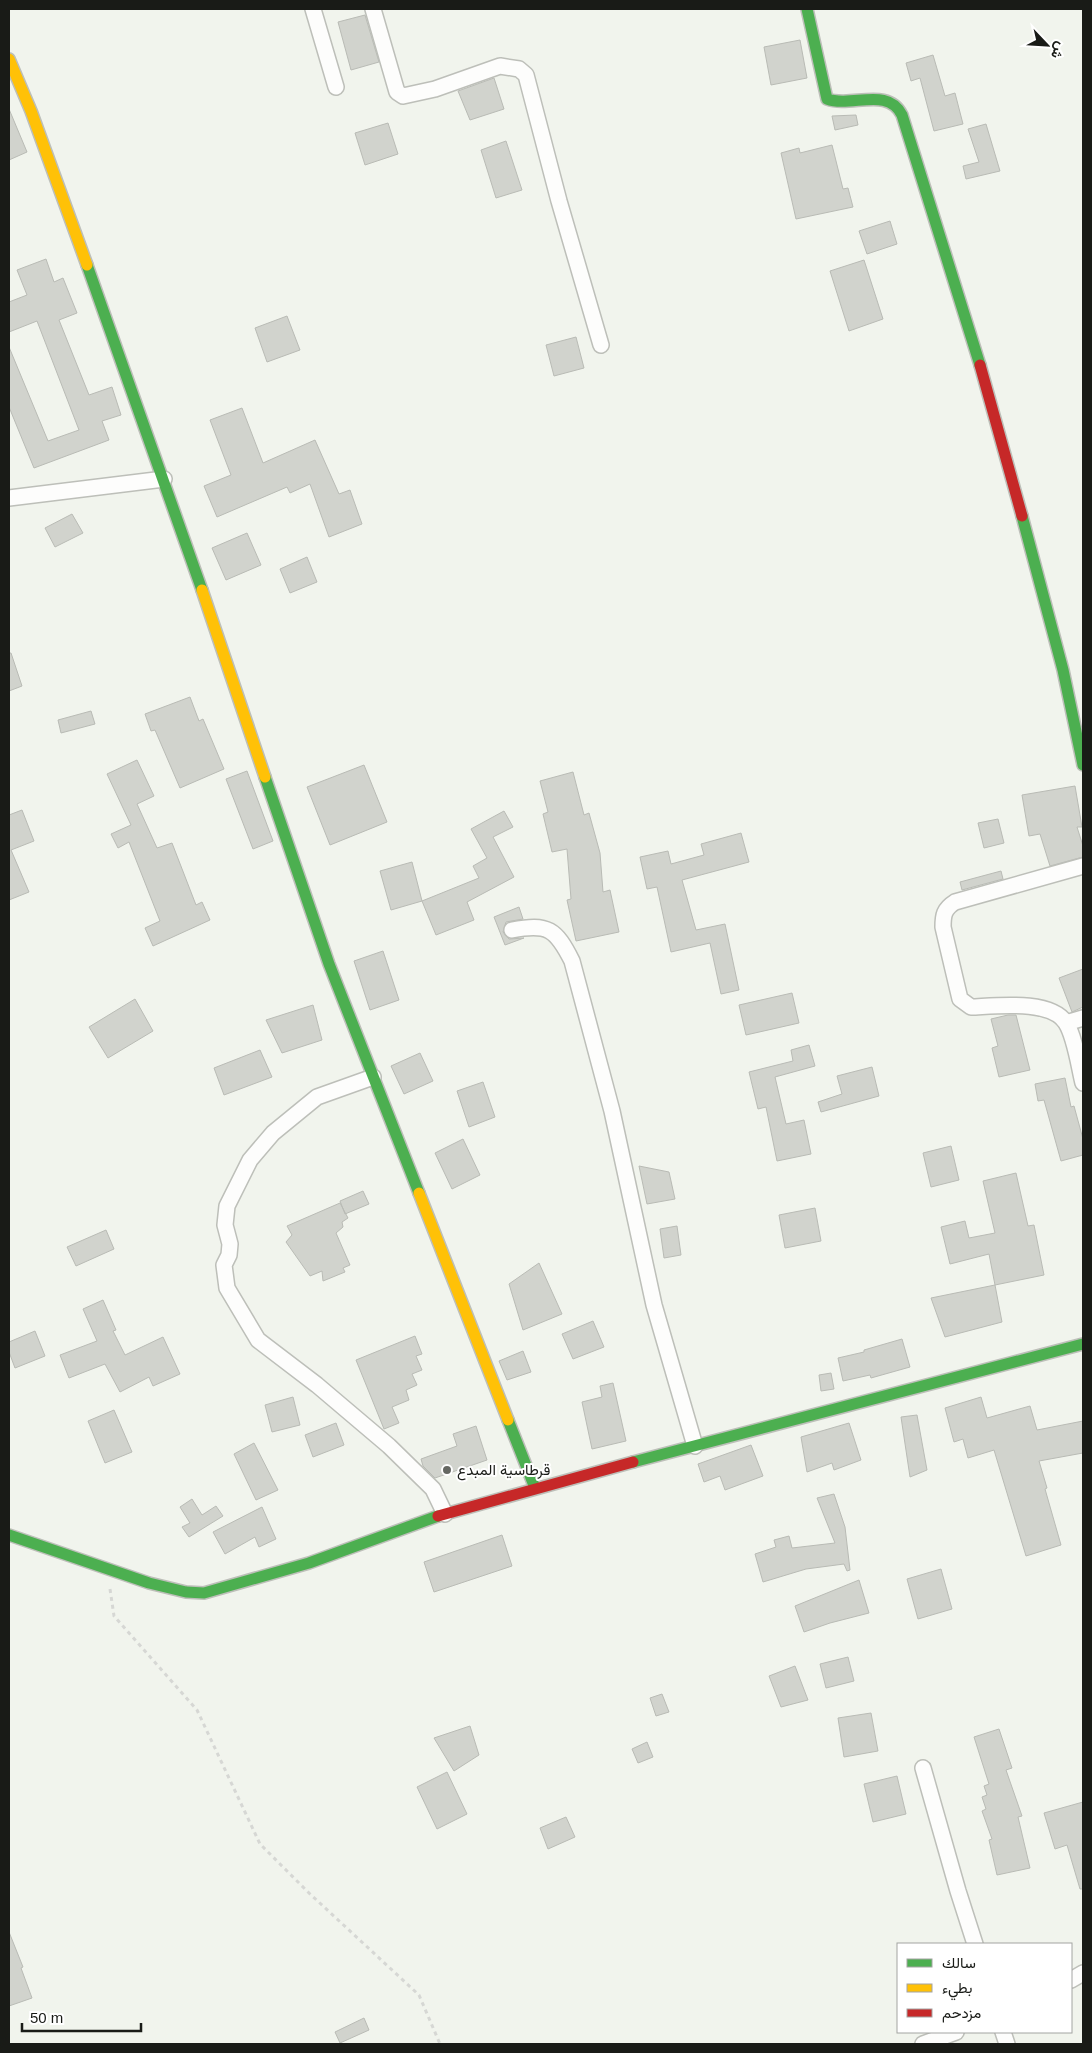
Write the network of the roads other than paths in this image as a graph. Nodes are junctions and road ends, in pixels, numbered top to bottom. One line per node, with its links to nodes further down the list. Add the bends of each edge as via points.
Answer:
1 (313, 9): 5 (street)
2 (373, 9): 6 (street, via 397,92 403,96 435,89 500,66 519,69 526,75)
3 (807, 9): 9 (street, via 827,99 835,103 878,98 888,101 898,106 910,134 998,422 1063,670)
4 (9, 59): 7 (street, via 32,111)
5 (336, 87)
6 (601, 345)
7 (164, 480): 8 (street); 14 (street, via 329,964)
8 (9, 498)
9 (1083, 765)
10 (1083, 866): 13 (street, via 955,902 946,908 943,916 960,999 964,1004 971,1007 1031,1005 1051,1012)
11 (512, 930): 17 (street, via 529,927 549,930 560,938 572,961 612,1112 654,1305)
12 (1083, 1018): 13 (street)
13 (1066, 1023): 15 (street)
14 (373, 1077): 18 (street); 19 (street, via 317,1098 273,1133 250,1160 227,1206 225,1225 230,1244 224,1265 227,1288 258,1340 389,1446 433,1490)
15 (1083, 1083)
16 (1083, 1344): 17 (street)
17 (696, 1446): 18 (street)
18 (535, 1488): 19 (street)
19 (445, 1514): 20 (street, via 309,1563 220,1590 186,1592 149,1584)
20 (9, 1535)
21 (923, 1768): 22 (street)
22 (975, 1943)
23 (1083, 1973): 24 (street)
24 (1072, 1979)
25 (953, 2033): 26 (street)
26 (923, 2044)

